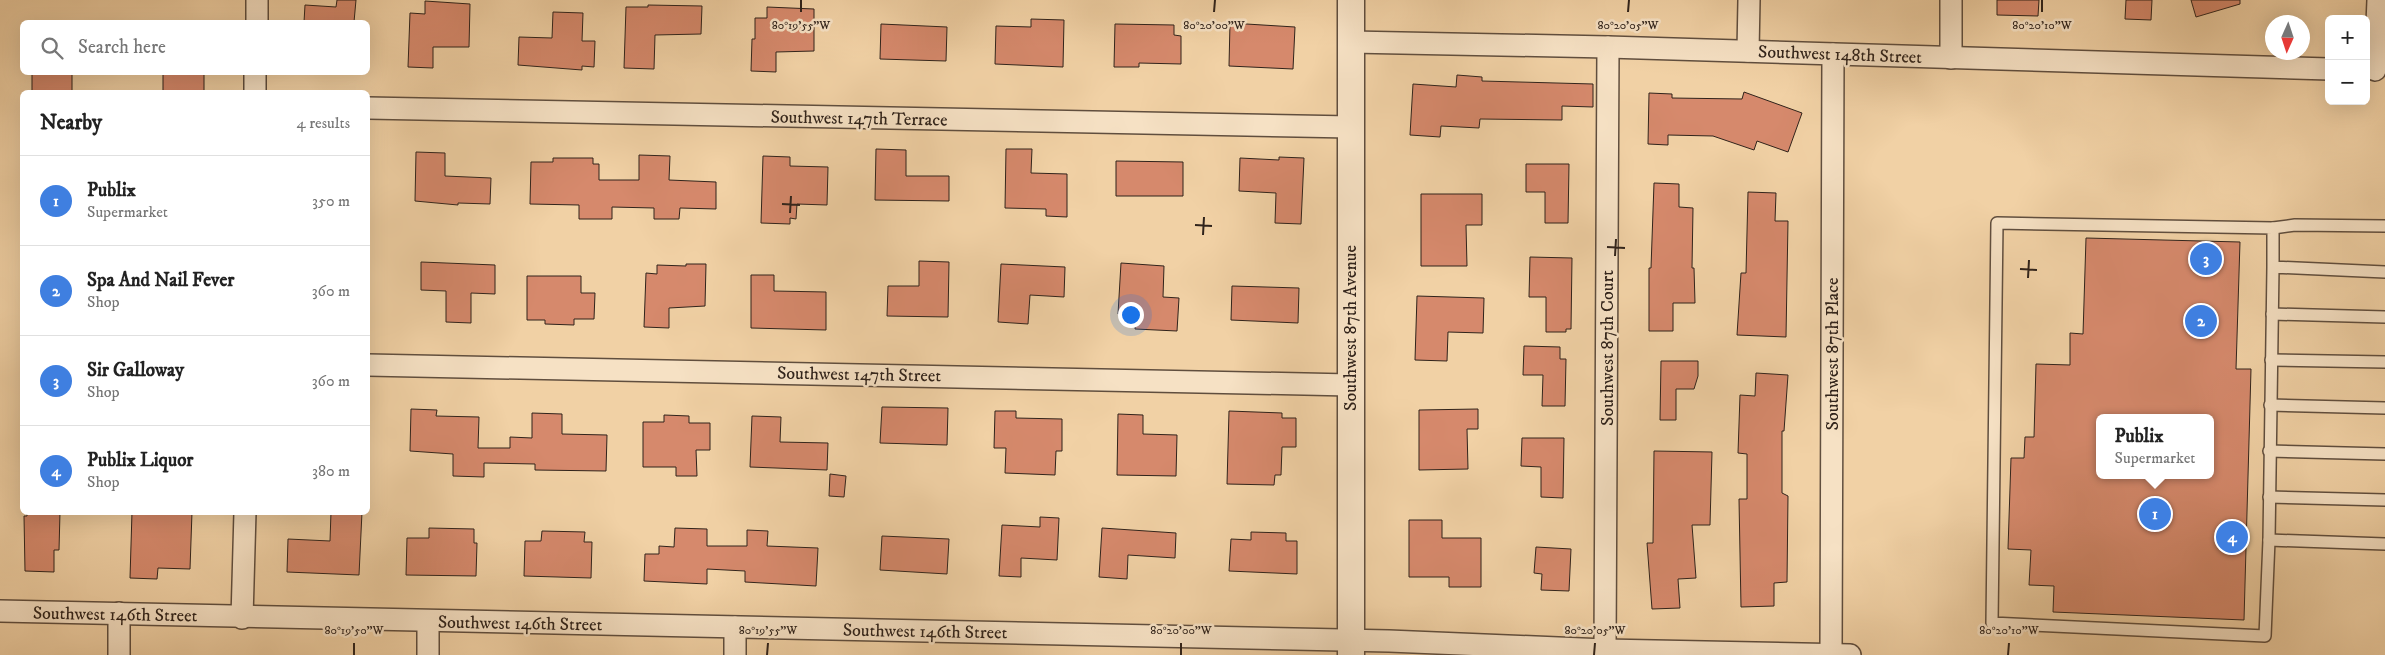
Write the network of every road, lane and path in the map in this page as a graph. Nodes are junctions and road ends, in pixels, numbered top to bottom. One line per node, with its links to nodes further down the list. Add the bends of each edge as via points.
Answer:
1 (257, 0): 6 (street)
2 (1351, 0): 7 (street, Southwest 87th Avenue)
3 (1749, 0): 9 (street)
4 (1951, 0): 11 (street)
5 (2378, 0): 13 (street)
6 (257, 20)
7 (1351, 42): 8 (street, Southwest 148th Street); 17 (street, Southwest 87th Avenue)
8 (1608, 47): 9 (street, Southwest 148th Street); 43 (street, Southwest 87th Court)
9 (1748, 51): 10 (street, Southwest 148th Street)
10 (1833, 54): 11 (street, Southwest 148th Street); 44 (street, Southwest 87th Place)
11 (1951, 58): 12 (street, Southwest 148th Street)
12 (2325, 69)
13 (2375, 70)
14 (256, 75): 15 (street)
15 (255, 90)
16 (370, 108): 17 (street, Southwest 147th Terrace)
17 (1351, 127): 27 (street, Southwest 87th Avenue)
18 (2385, 226): 19 (lane, via 2295,225)
19 (2273, 228): 20 (lane); 35 (lane, via 1997,223 1992,623 2264,636)
20 (2272, 267): 21 (lane); 22 (lane)
21 (2385, 272)
22 (2272, 314): 23 (lane); 24 (lane)
23 (2385, 317)
24 (2271, 360): 25 (lane); 28 (lane)
25 (2385, 362)
26 (370, 365): 27 (street, Southwest 147th Street)
27 (1350, 384): 42 (street, Southwest 87th Avenue)
28 (2270, 405): 29 (lane); 30 (lane)
29 (2385, 408)
30 (2270, 451): 31 (lane); 32 (lane)
31 (2385, 454)
32 (2269, 498): 33 (lane); 35 (lane)
33 (2385, 500)
34 (245, 515): 39 (street)
35 (2269, 540): 36 (lane)
36 (2385, 544)
37 (0, 611): 38 (street, Southwest 146th Street)
38 (119, 613): 39 (street, Southwest 146th Street); 45 (street)
39 (242, 618): 40 (street, Southwest 146th Street)
40 (428, 621): 41 (street, Southwest 146th Street); 46 (street)
41 (735, 627): 42 (street, Southwest 146th Street); 47 (street)
42 (1351, 648): 43 (street, Southwest 146th Street)
43 (1605, 650): 44 (street, Southwest 146th Street)
44 (1831, 654): 48 (street, Southwest 146th Street)
45 (119, 655)
46 (428, 655)
47 (735, 655)
48 (1850, 655)

